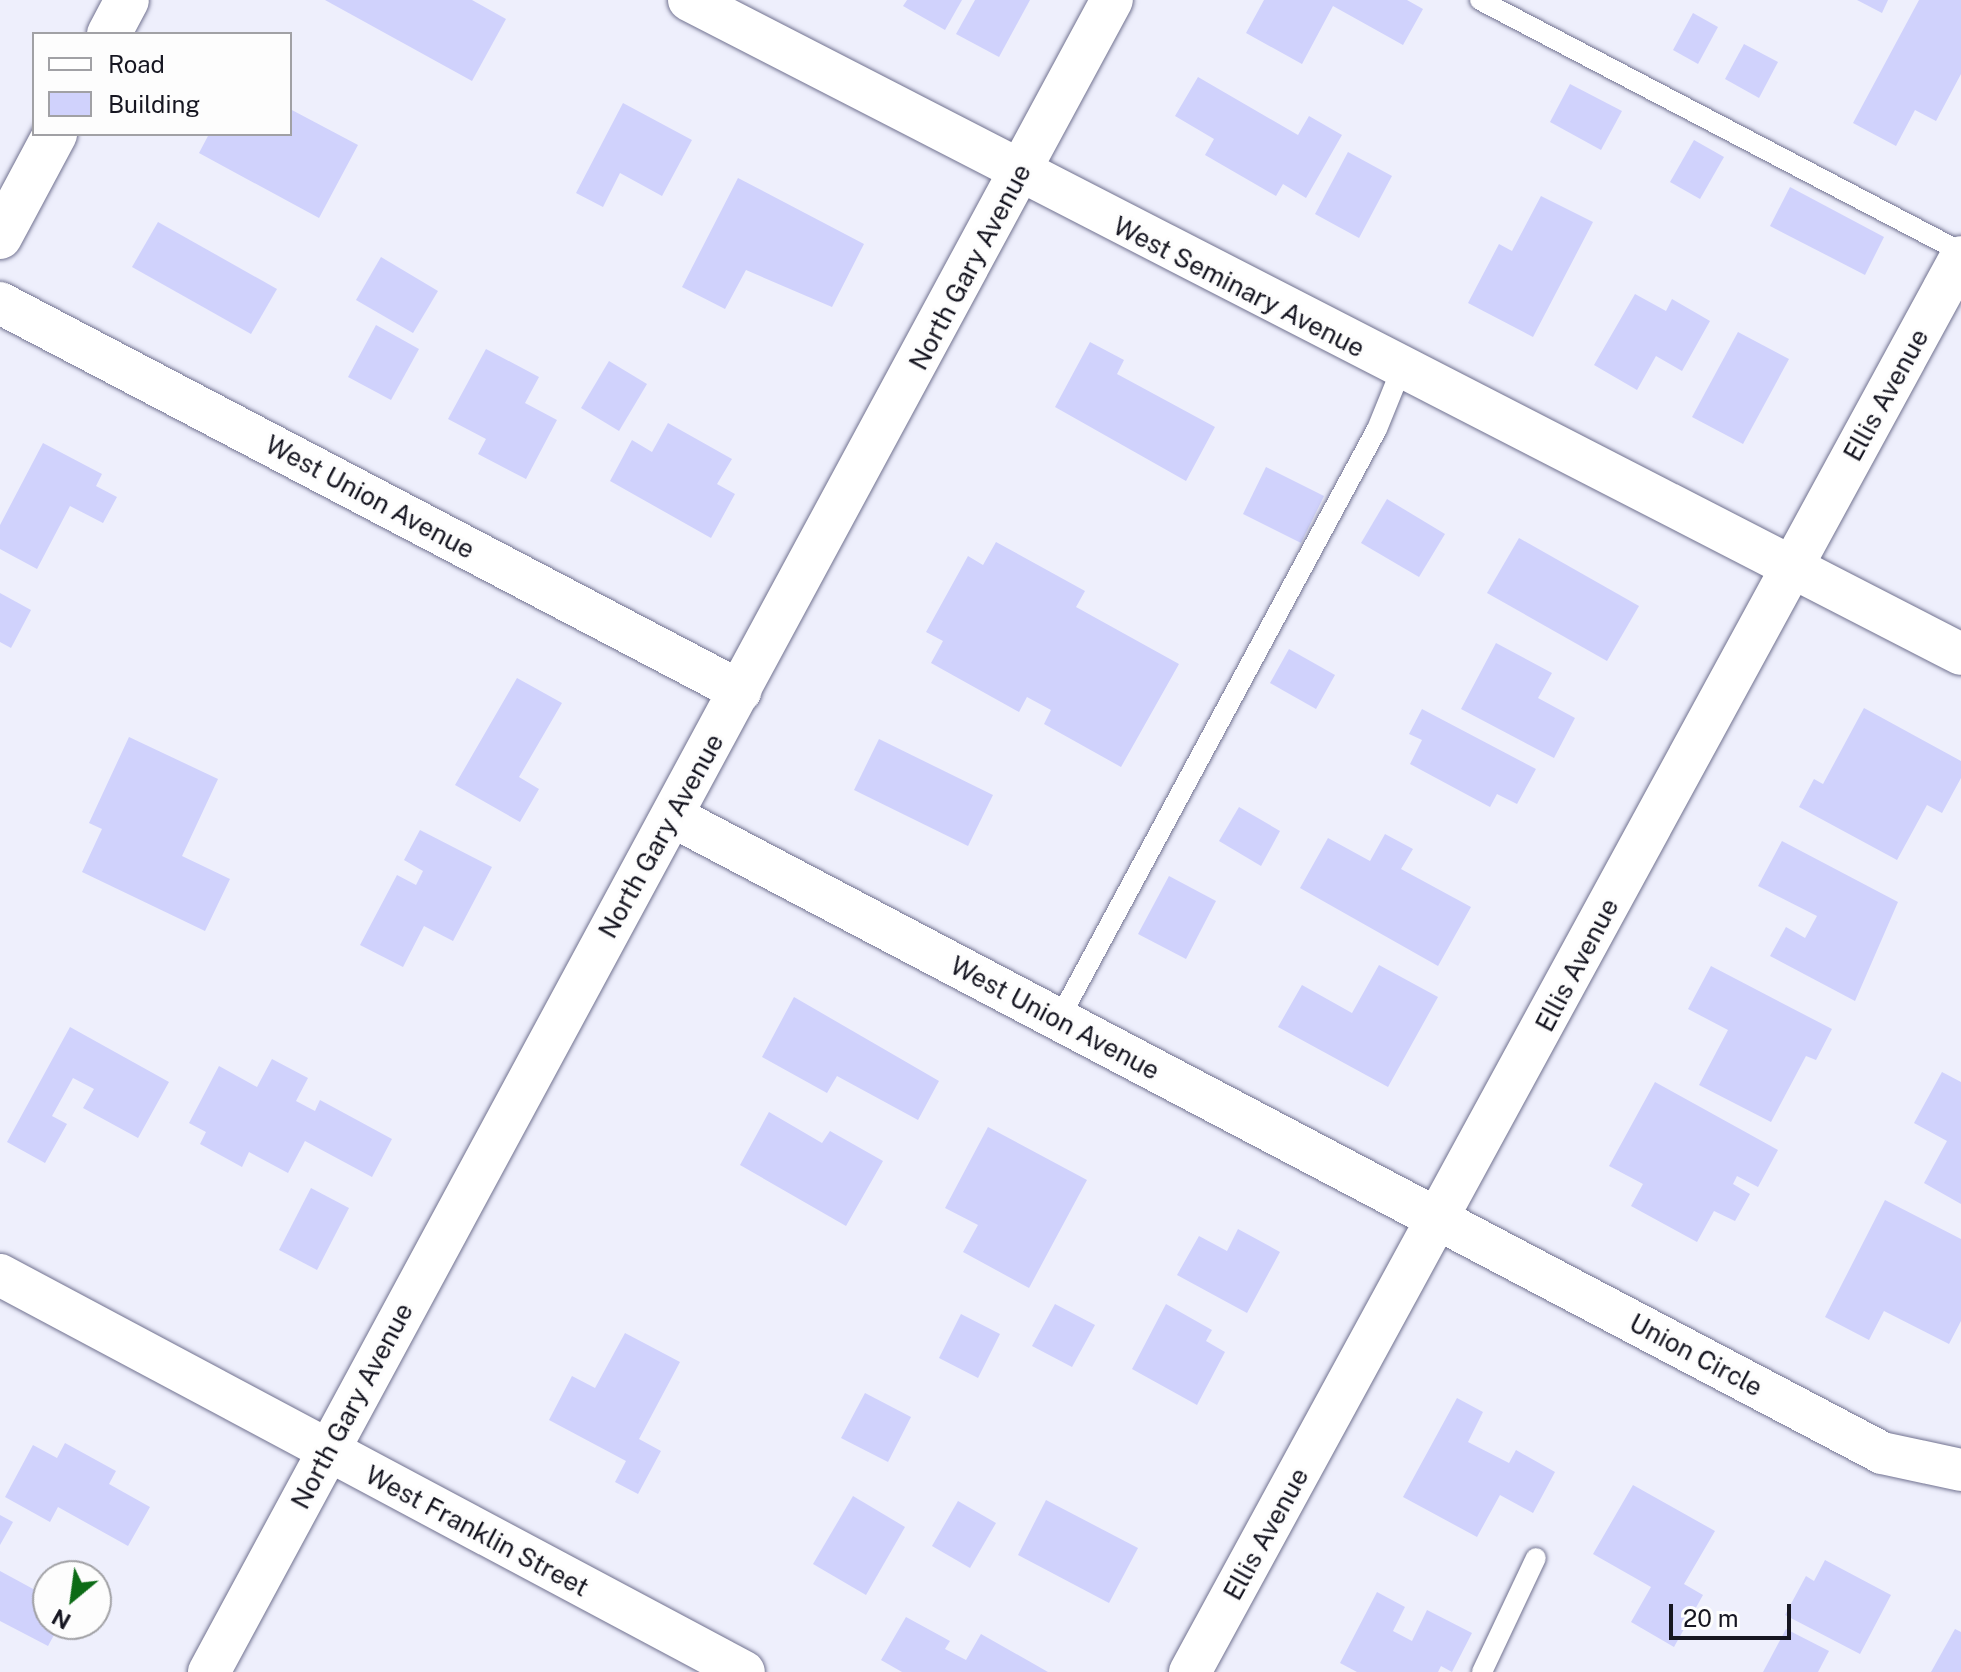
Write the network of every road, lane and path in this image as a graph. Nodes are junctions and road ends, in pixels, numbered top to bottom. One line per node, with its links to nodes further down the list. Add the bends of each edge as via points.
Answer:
1 (127, 0): 5 (street)
2 (689, 0): 7 (street, West Seminary Avenue)
3 (1112, 0): 7 (street, North Gary Avenue)
4 (1480, 0): 9 (lane)
5 (110, 32)
6 (54, 136): 8 (street)
7 (1019, 175): 11 (street, West Seminary Avenue); 14 (street, North Gary Avenue)
8 (0, 237)
9 (1961, 255): 12 (street, Ellis Avenue)
10 (0, 303): 14 (street, West Union Avenue)
11 (1401, 370): 12 (street, West Seminary Avenue); 16 (lane, via 1377,429)
12 (1791, 569): 13 (street); 17 (street, Ellis Avenue)
13 (1961, 654)
14 (740, 691): 15 (street, North Gary Avenue)
15 (672, 816): 16 (street, West Union Avenue); 19 (street, North Gary Avenue)
16 (1059, 1019): 17 (street, West Union Avenue)
17 (1438, 1220): 20 (street, Union Circle, via 1882,1453); 24 (street, Ellis Avenue)
18 (0, 1275): 19 (street, West Franklin Street)
19 (327, 1451): 22 (street, West Franklin Street); 23 (street, North Gary Avenue)
20 (1961, 1470)
21 (1536, 1558): 25 (lane)
22 (722, 1667)
23 (209, 1672)
24 (1190, 1672)
25 (1482, 1672)

